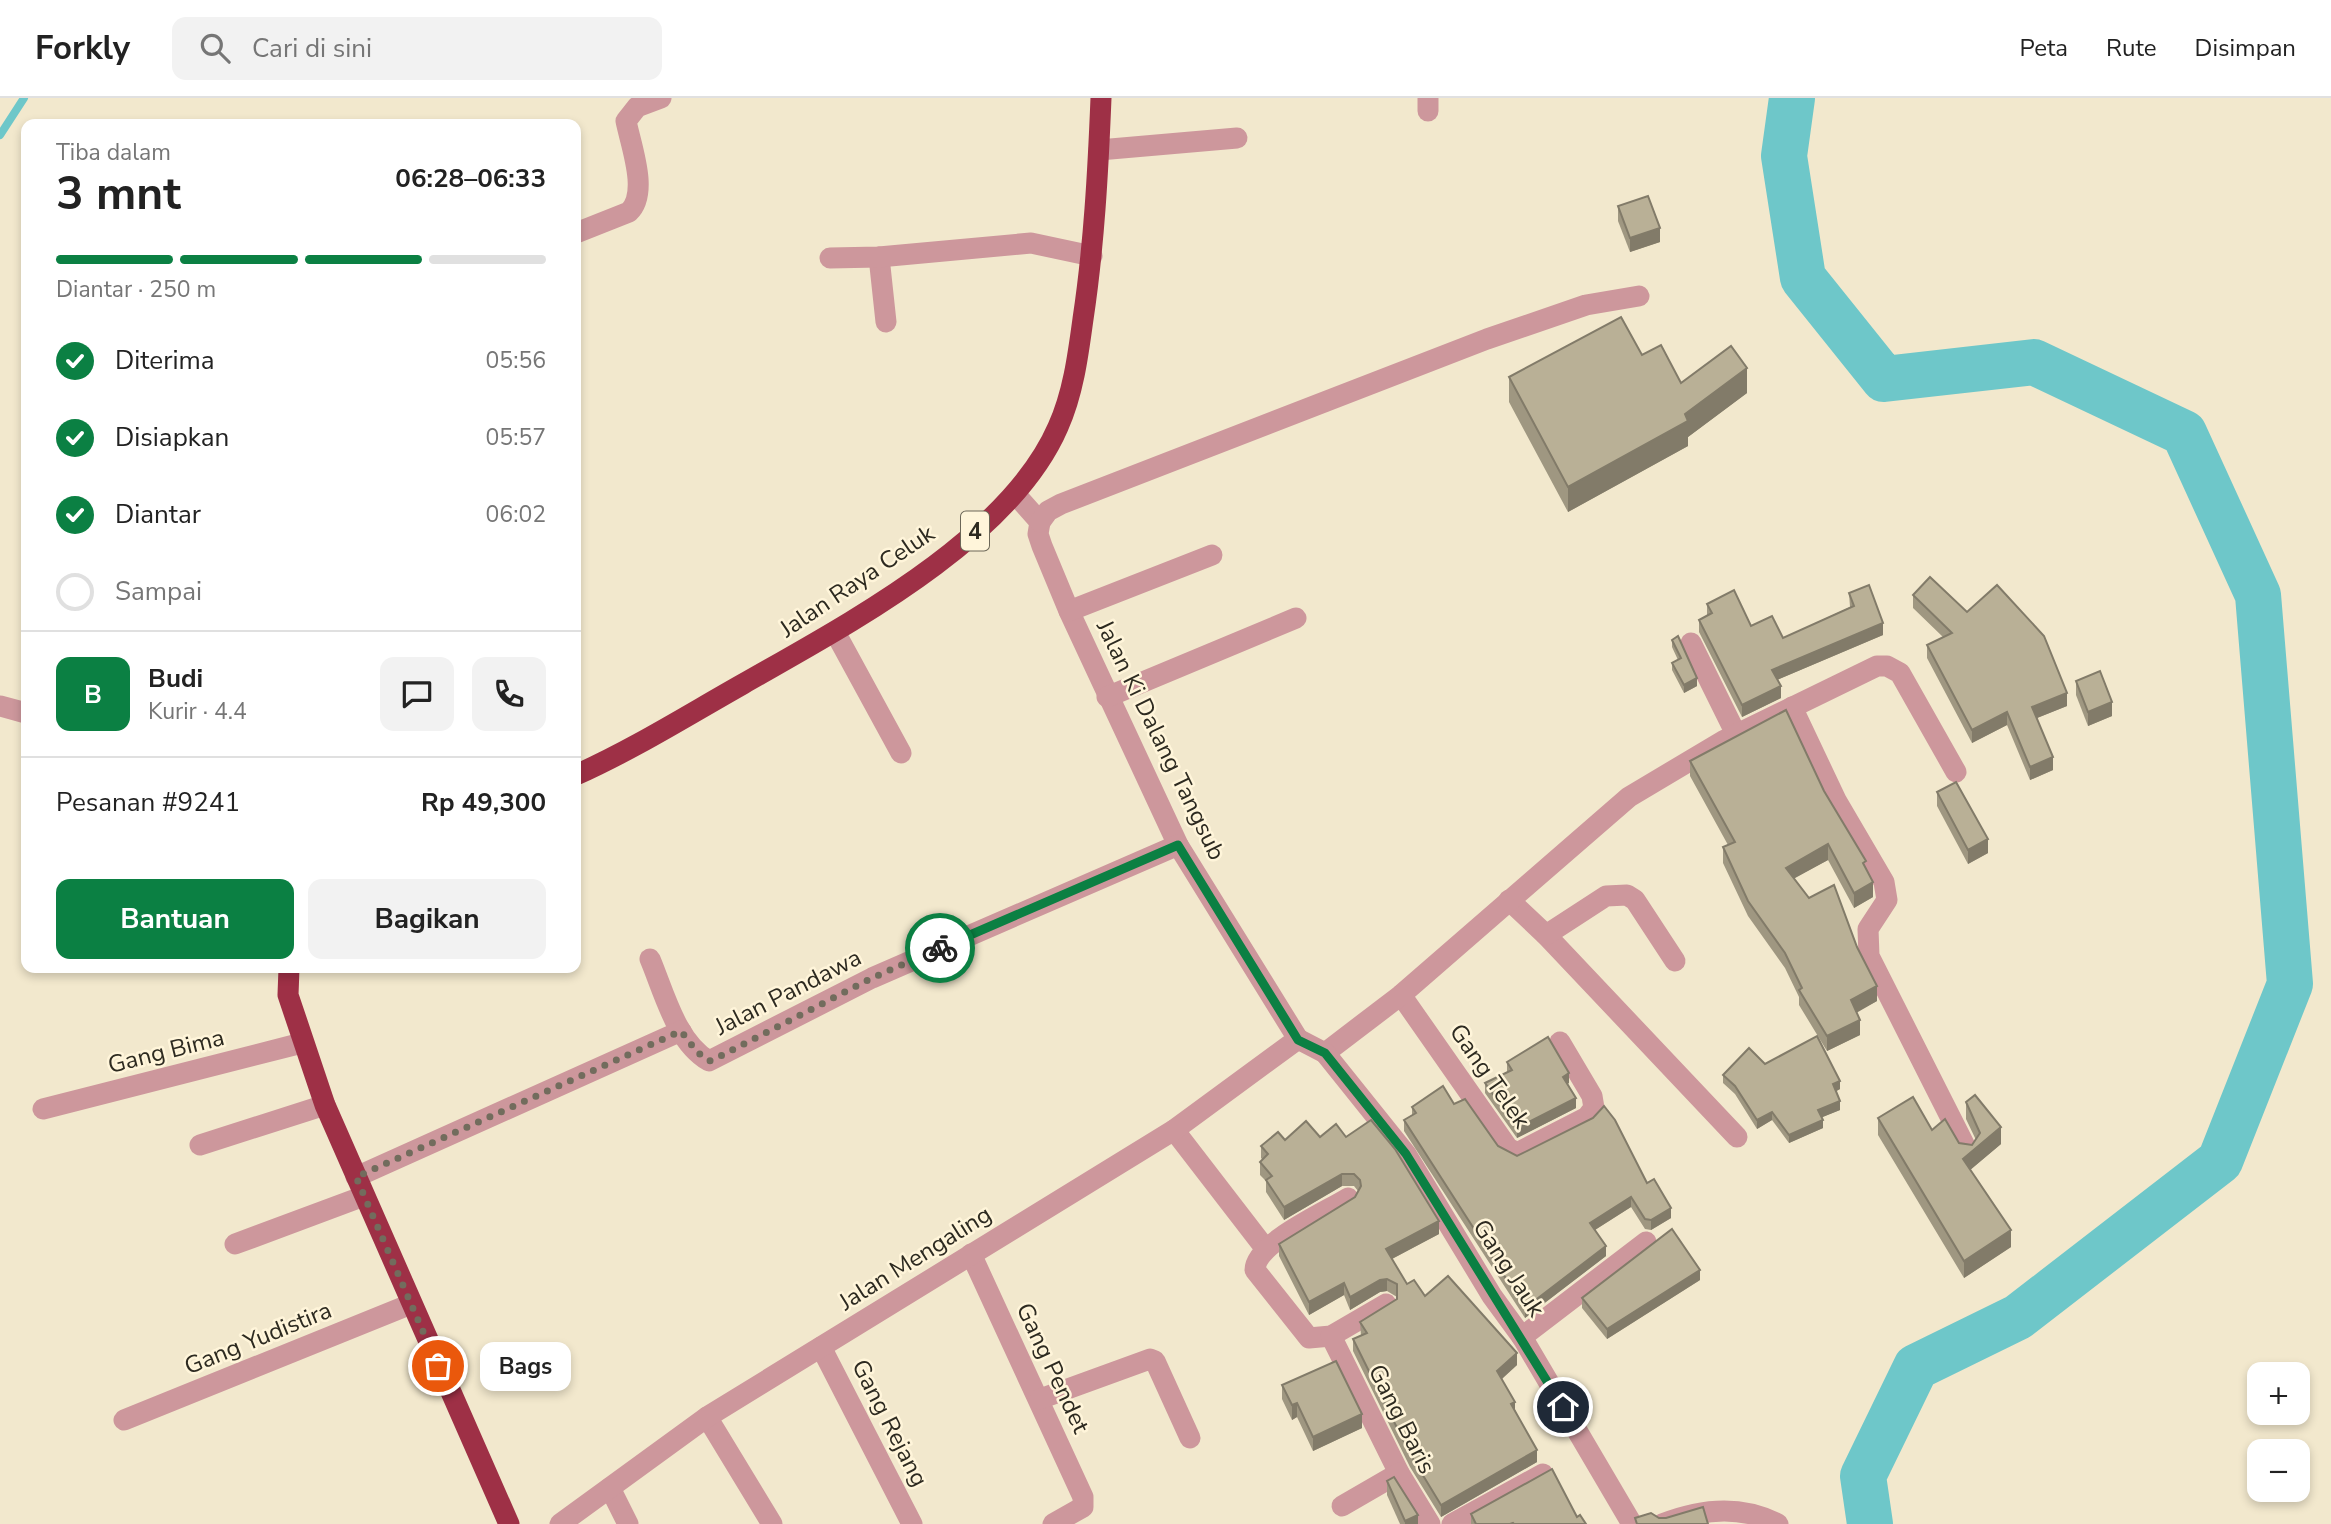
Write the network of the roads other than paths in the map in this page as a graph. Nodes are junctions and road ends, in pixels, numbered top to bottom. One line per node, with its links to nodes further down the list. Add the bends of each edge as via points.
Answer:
1 (661, 98): 5 (street, via 636,107 626,121 636,206)
2 (1101, 98): 4 (highway, Jalan Raya Celuk / 4)
3 (1237, 138): 4 (street)
4 (1099, 150): 6 (highway, Jalan Raya Celuk / 4)
5 (581, 231)
6 (1093, 256): 7 (street, via 1031,243); 11 (highway, Jalan Raya Celuk / 4, via 1076,369 1059,425)
7 (879, 257): 8 (street); 10 (street)
8 (830, 258)
9 (1639, 296): 12 (street, via 1586,305 1487,339 1061,504)
10 (886, 322)
11 (1016, 495): 12 (street); 16 (highway, Jalan Raya Celuk / 4, via 934,564)
12 (1040, 522): 14 (street, Jalan Ki Dalang Tangsub, via 1041,547)
13 (1212, 555): 14 (street)
14 (1069, 611): 18 (street, Jalan Ki Dalang Tangsub)
15 (1296, 618): 18 (street)
16 (835, 632): 23 (street); 24 (highway, Jalan Raya Celuk / 4)
17 (1690, 643): 22 (street)
18 (1107, 697): 26 (street, Jalan Ki Dalang Tangsub)
19 (0, 706): 21 (street)
20 (1792, 707): 22 (street); 25 (street, via 1877,666 1887,666 1905,681); 43 (street, via 1836,800 1884,882 1887,900 1868,929 1869,956)
21 (21, 712)
22 (1736, 734): 27 (street, via 1629,797)
23 (901, 753)
24 (581, 772)
25 (1956, 772)
26 (1178, 845): 33 (street, Jalan Pandawa, via 872,978 713,1060 697,1052); 34 (street, Jalan Ki Dalang Tangsub)
27 (1509, 901): 28 (street); 32 (street)
28 (1546, 935): 30 (street, via 1606,896 1627,895 1635,900); 41 (street)
29 (650, 959): 33 (street)
30 (1675, 961)
31 (289, 973): 36 (highway, via 288,995)
32 (1401, 995): 35 (street, Gang Telek, via 1508,1148 1517,1153 1587,1117 1594,1108 1592,1096); 37 (street)
33 (681, 1031): 44 (street, Jalan Pandawa)
34 (1298, 1040): 37 (street); 40 (street, Jalan Mengaling)
35 (1560, 1042)
36 (302, 1043): 38 (highway); 39 (street, Gang Bima)
37 (1325, 1053): 53 (street, Gang Jauk, via 1406,1154)
38 (325, 1105): 42 (street); 44 (highway)
39 (43, 1109)
40 (1174, 1130): 48 (street); 49 (street, Jalan Mengaling)
41 (1737, 1137)
42 (200, 1145)
43 (1968, 1150)
44 (360, 1186): 47 (street, Jalan Pandawa); 50 (highway)
45 (1348, 1198): 48 (street)
46 (1646, 1242): 53 (street)
47 (236, 1244)
48 (1265, 1248): 52 (street, via 1255,1262 1257,1275 1304,1335 1317,1339)
49 (971, 1254): 54 (street, Jalan Mengaling); 55 (street, Gang Pendet)
50 (411, 1304): 57 (street, Gang Yudistira); 63 (highway)
51 (1387, 1304): 52 (street)
52 (1331, 1336): 59 (street, Gang Baris)
53 (1522, 1337): 71 (street, Gang Jauk)
54 (821, 1347): 56 (street, Jalan Mengaling); 67 (street, Gang Rejang)
55 (1040, 1399): 58 (street, via 1150,1359); 68 (street, Gang Pendet, via 1084,1505)
56 (707, 1418): 61 (street, Jalan Mengaling); 66 (street)
57 (124, 1420)
58 (1190, 1438)
59 (1399, 1473): 62 (street); 69 (street, Gang Baris)
60 (1543, 1474): 70 (street)
61 (610, 1488): 64 (street, Jalan Mengaling); 65 (street)
62 (1342, 1506)
63 (509, 1524)
64 (561, 1524)
65 (628, 1524)
66 (772, 1524)
67 (912, 1524)
68 (1053, 1524)
69 (1430, 1524)
70 (1452, 1524)
71 (1632, 1524)
72 (1662, 1524): 73 (street, via 1706,1511 1744,1511)
73 (1778, 1524)

